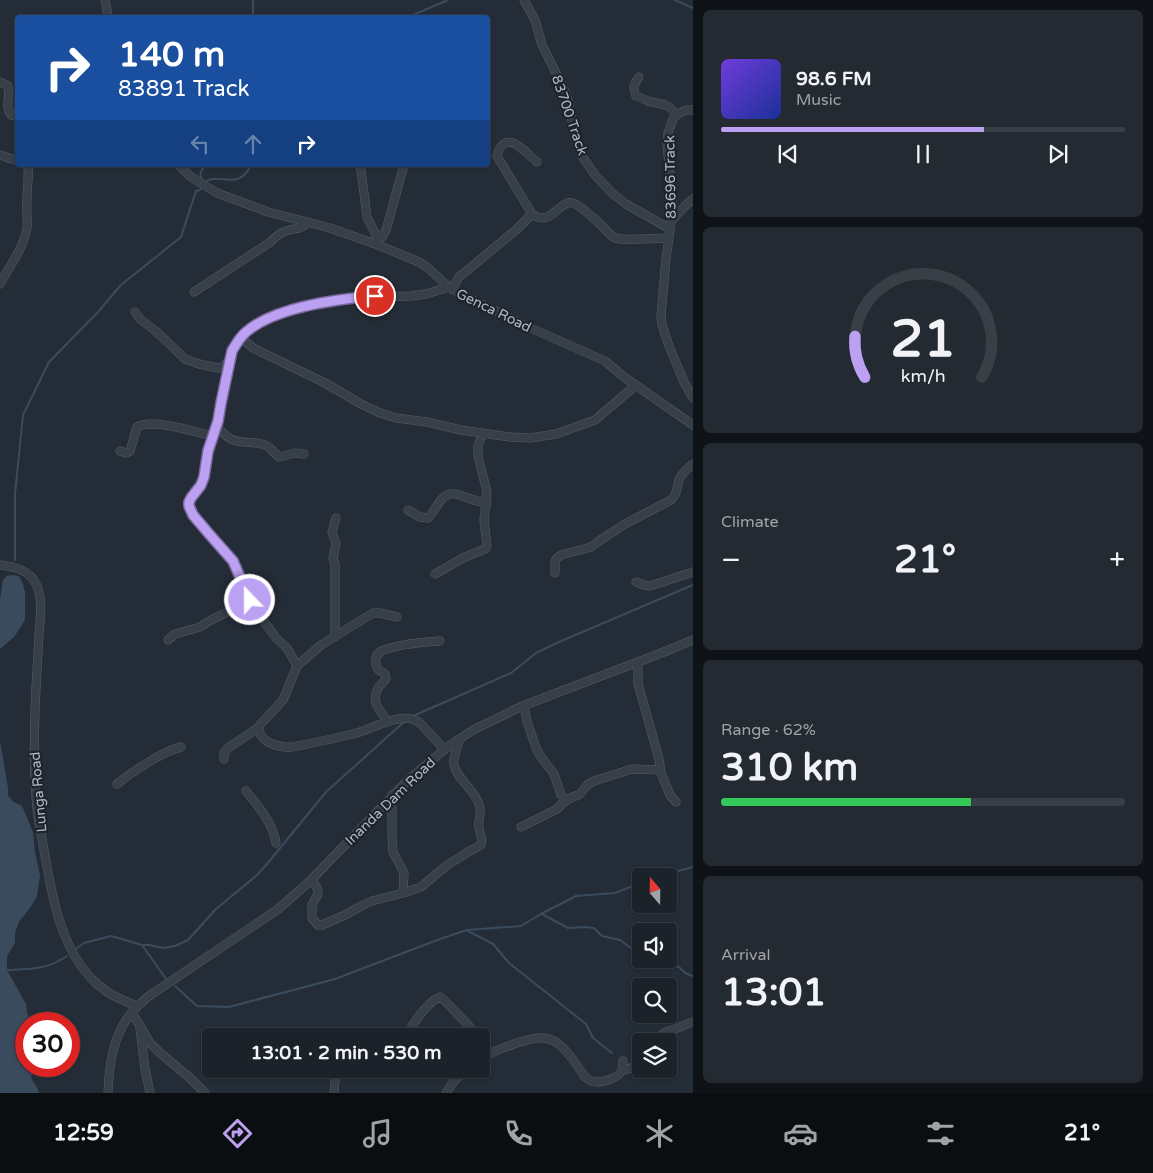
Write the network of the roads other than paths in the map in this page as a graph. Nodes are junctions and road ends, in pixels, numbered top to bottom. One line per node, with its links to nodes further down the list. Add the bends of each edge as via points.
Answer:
1 (104, 0): 3 (street)
2 (524, 0): 20 (street, 83700 Track, via 564,89 578,146 586,161 612,193)
3 (108, 15)
4 (639, 77): 7 (street, via 633,85 636,96 663,103)
5 (0, 82): 8 (street, via 8,86 8,108)
6 (693, 110): 7 (street, 83696 Track)
7 (676, 115): 18 (street, 83696 Track, via 667,144 674,208)
8 (15, 116)
9 (0, 155): 10 (street)
10 (15, 160)
11 (537, 162): 17 (street, via 514,143 508,142 501,146 497,156)
12 (28, 167): 23 (street, via 26,234)
13 (181, 167): 19 (street, Genca Road, via 217,193 268,212)
14 (361, 167): 22 (street, via 367,217)
15 (403, 167): 22 (street, via 386,230)
16 (693, 199): 18 (street)
17 (532, 214): 21 (street, via 543,218 571,202 615,238); 24 (street)
18 (672, 220): 20 (street, 83696 Track)
19 (308, 222): 22 (street, Genca Road); 25 (street, via 279,234)
20 (670, 229): 21 (street)
21 (669, 238): 30 (street, via 662,325)
22 (378, 242): 24 (street, Genca Road, via 419,262)
23 (0, 284)
24 (450, 288): 27 (street, via 411,296 364,297 318,304 267,319); 29 (street, Genca Road, via 605,361)
25 (194, 292)
26 (135, 312): 28 (street, via 191,362 221,368)
27 (240, 337): 28 (street); 33 (street, via 253,348 380,413)
28 (231, 357): 31 (street)
29 (636, 385): 32 (street, Genca Road); 33 (street, via 594,420 556,434 530,438)
30 (693, 398)
31 (216, 425): 34 (street); 36 (street, via 230,439 268,446 280,457)
32 (693, 425)
33 (484, 434): 38 (street, via 478,445 478,456 486,484)
34 (212, 436): 35 (street, via 156,424 142,425 137,428 130,451); 46 (street, via 204,477 189,506 233,561)
35 (120, 451)
36 (304, 454)
37 (693, 464): 43 (street, via 680,478 676,495 671,500 625,524 591,547 561,555 554,563)
38 (486, 502): 39 (street, via 449,494 428,518); 44 (street, via 487,547)
39 (408, 510)
40 (336, 518): 48 (street, via 332,532 336,544 333,558)
41 (0, 565): 71 (street, Lunga Road, via 27,572 40,594 35,774 39,818 59,921 75,957 94,981)
42 (693, 572): 45 (street, via 650,586)
43 (555, 573)
44 (435, 574)
45 (636, 582)
46 (250, 600): 49 (street); 53 (street)
47 (397, 617): 48 (street, via 373,613)
48 (335, 637): 53 (street)
49 (168, 640)
50 (693, 640): 52 (street, Inanda Dam Road)
51 (440, 641): 55 (street, via 400,646 378,654 376,666 386,674 386,679 378,687 374,699)
52 (638, 662): 54 (street, Inanda Dam Road); 61 (street, via 638,684)
53 (297, 666): 56 (street, via 283,700)
54 (524, 706): 57 (street, Inanda Dam Road); 65 (street, via 537,750 554,774)
55 (388, 722): 56 (street, via 355,734 292,748 274,746); 59 (street, via 408,718 417,720)
56 (258, 728): 60 (street, via 228,748)
57 (460, 739): 59 (street, Inanda Dam Road); 70 (street, via 454,766 478,802 482,844 420,887)
58 (181, 747): 62 (street, via 148,763)
59 (444, 749): 64 (street, Inanda Dam Road)
60 (224, 759)
61 (660, 770): 65 (street, via 632,769 606,777 587,785 580,794); 66 (street)
62 (117, 784)
63 (246, 791): 68 (street, via 269,822)
64 (392, 795): 69 (street, Inanda Dam Road); 70 (street, via 393,852 404,871)
65 (566, 800): 67 (street, via 557,809)
66 (676, 802)
67 (521, 827)
68 (276, 843)
69 (312, 879): 70 (street, via 318,894 312,905 312,915 318,925 372,901); 71 (street, Inanda Dam Road, via 277,910)
70 (403, 893)
71 (134, 1009): 73 (street); 81 (street, Inanda Dam Road, via 117,1035)
72 (693, 1022): 76 (street)
73 (140, 1026): 82 (street); 83 (street, via 150,1043)
74 (412, 1026): 75 (street, via 440,997)
75 (470, 1028)
76 (664, 1033)
77 (490, 1053): 78 (street, via 529,1039 546,1038 560,1045 589,1080 604,1081 619,1074 623,1066)
78 (632, 1068)
79 (336, 1078): 84 (street)
80 (457, 1078): 85 (street)
81 (108, 1093)
82 (150, 1093)
83 (205, 1093)
84 (334, 1093)
85 (446, 1093)

